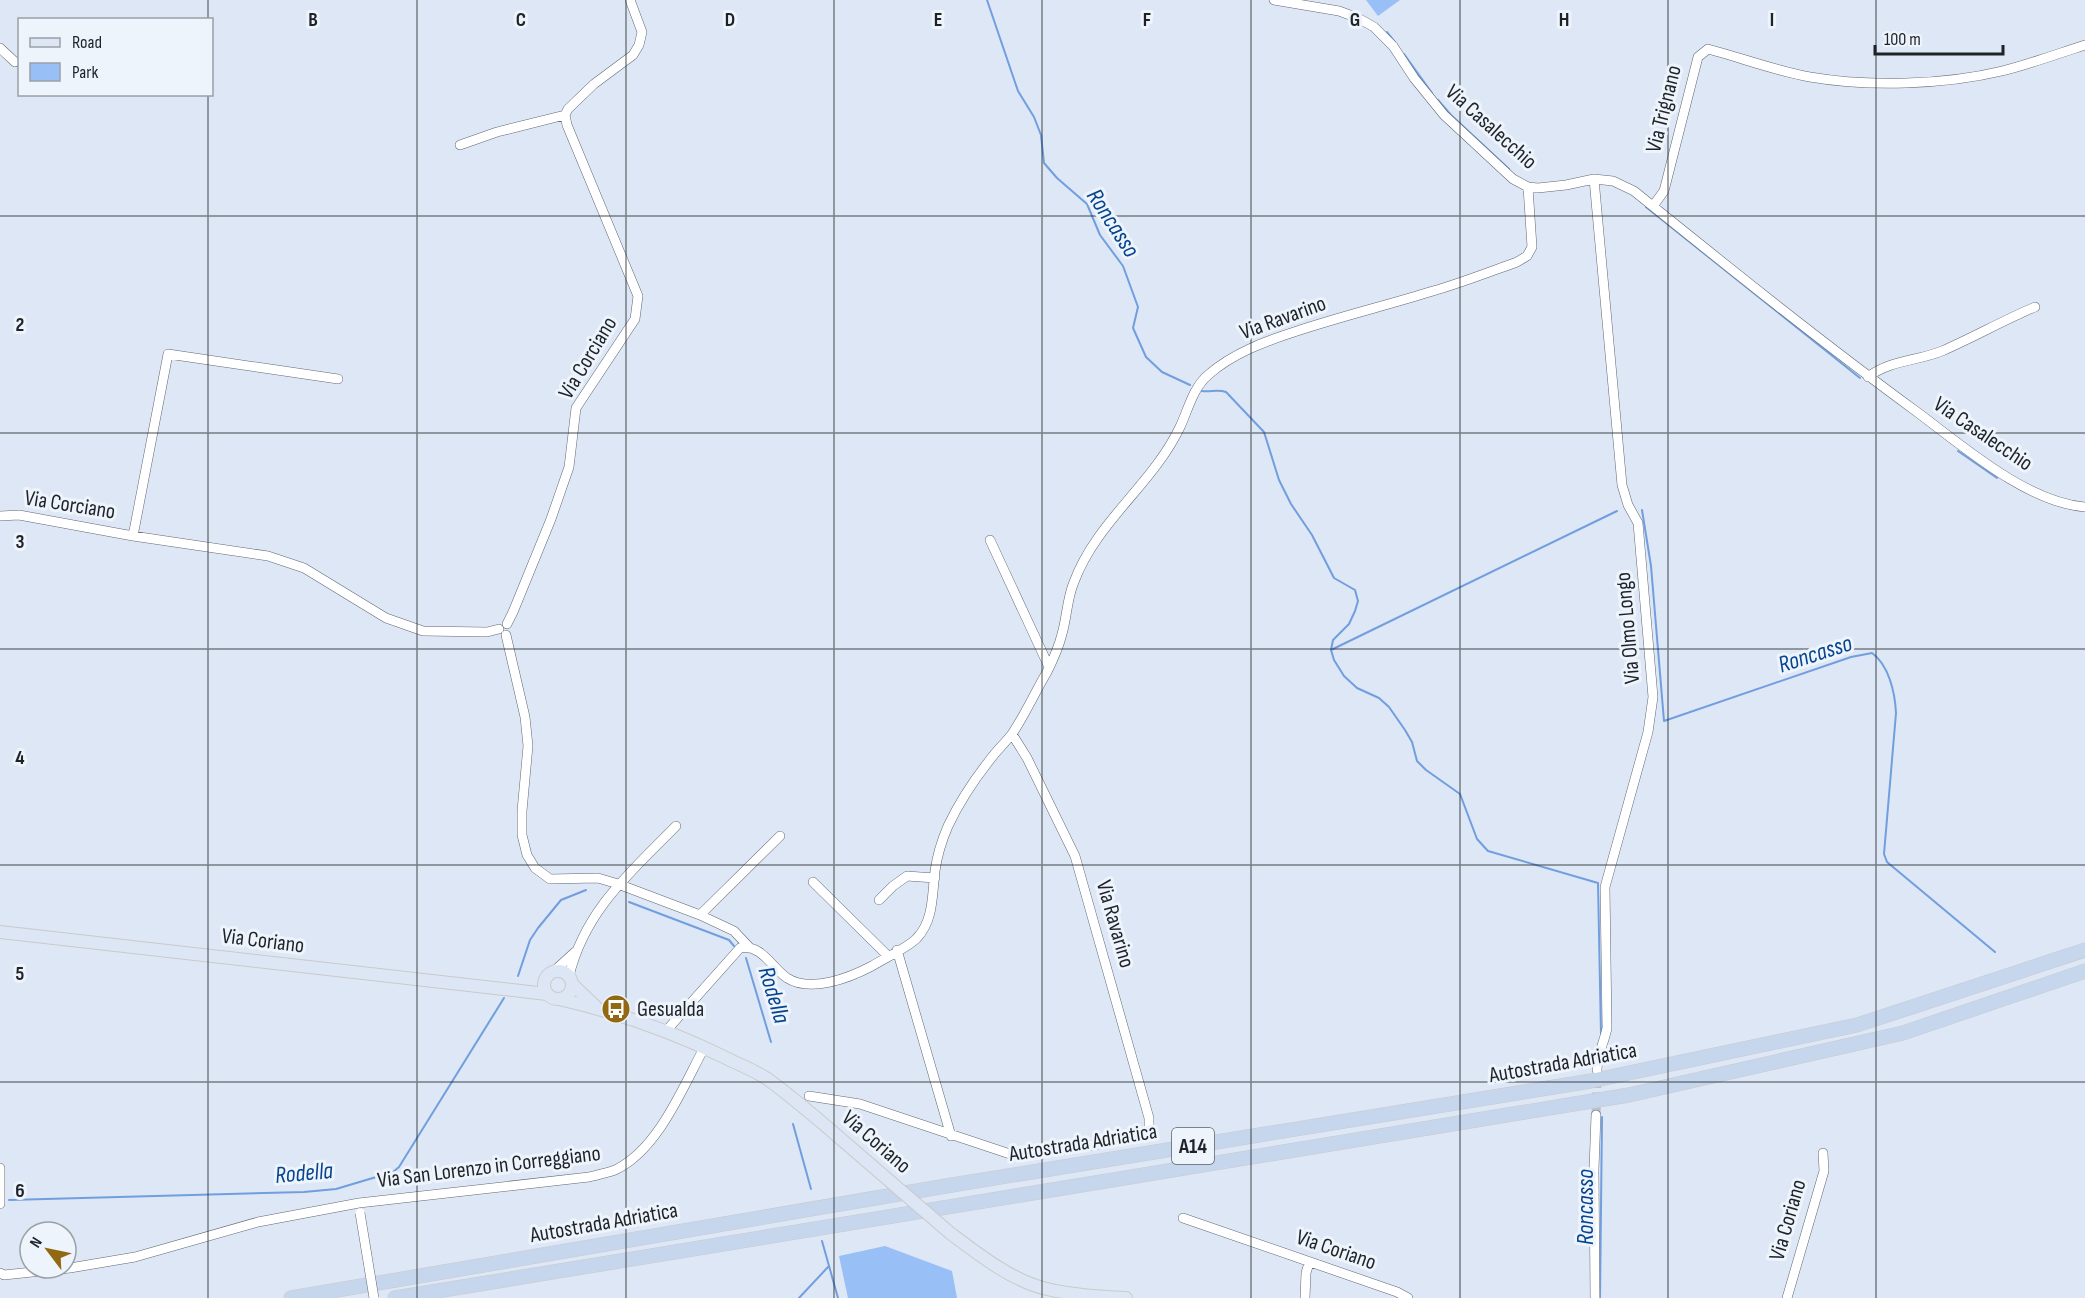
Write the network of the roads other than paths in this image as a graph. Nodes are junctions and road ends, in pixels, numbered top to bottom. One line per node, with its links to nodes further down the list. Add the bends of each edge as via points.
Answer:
1 (630, 0): 6 (street, via 642,32 639,45 633,55 594,84)
2 (1274, 0): 9 (street, Via Casalecchio, via 1340,11 1374,27 1393,46 1444,116 1513,179)
3 (2085, 45): 10 (street, Via Trignano, via 2001,71 1891,82 1808,76 1708,49 1698,57 1664,191)
4 (0, 48): 5 (street)
5 (15, 62)
6 (565, 115): 7 (street); 18 (street, Via Corciano, via 638,296 634,319 576,408 569,467)
7 (460, 145)
8 (1594, 179): 9 (street, Via Casalecchio); 10 (street, Via Casalecchio, via 1613,181); 42 (street, Via Olmo Longo, via 1622,485 1638,523 1653,697 1648,732 1605,887 1607,1028 1597,1056)
9 (1528, 187): 19 (street, Via Ravarino, via 1532,247 1517,262 1258,344 1205,376 1161,459 1088,550 1072,584 1062,636)
10 (1653, 206): 12 (street, Via Casalecchio)
11 (2035, 307): 12 (street, via 1940,352 1876,370)
12 (1868, 377): 14 (street, Via Casalecchio, via 1999,472 2032,491)
13 (338, 379): 16 (street, Via Corciano, via 168,354)
14 (2085, 507)
15 (0, 516): 16 (street, Via Corciano, via 19,515)
16 (133, 536): 18 (street, Via Corciano, via 268,556 304,568 386,618 423,631)
17 (990, 540): 19 (street)
18 (504, 629): 25 (street, Via Ravarino, via 528,746 522,823 527,855 549,879 598,878)
19 (1049, 667): 20 (street, Via Ravarino)
20 (1012, 734): 23 (street, Via Ravarino, via 989,760 949,824); 45 (street, Via Ravarino, via 1071,844 1084,883 1149,1118 1149,1129)
21 (676, 826): 25 (street)
22 (780, 836): 27 (street)
23 (934, 878): 26 (street, via 907,876); 30 (street, Via Ravarino, via 933,900 924,929 914,941)
24 (813, 882): 33 (street)
25 (618, 884): 27 (street, Via Ravarino); 32 (street)
26 (879, 900)
27 (700, 915): 29 (street, Via Ravarino, via 734,931)
28 (0, 932): 37 (main road, Via Coriano)
29 (749, 946): 33 (street, Via Ravarino, via 787,977 811,985 851,975); 40 (street, via 731,956)
30 (897, 950): 33 (street, Via Ravarino); 46 (street)
31 (2085, 950): 54 (highway, Autostrada Adriatica / A14, via 1857,1025 1591,1081)
32 (575, 951): 35 (street); 36 (street)
33 (888, 956)
34 (2085, 971): 56 (highway, Autostrada Adriatica / A14, via 1903,1033 1629,1095)
35 (550, 975): 36 (main road, via 562,971); 37 (main road); 38 (main road, via 544,986)
36 (571, 980): 38 (main road, via 567,996); 39 (main road, Via Coriano)
37 (521, 992): 38 (main road, Via Coriano)
38 (553, 997): 39 (main road, Via Coriano)
39 (597, 1008): 40 (main road, Via Coriano)
40 (666, 1031): 41 (main road, Via Coriano)
41 (704, 1048): 50 (street, Via San Lorenzo in Correggiano, via 652,1139 616,1170); 57 (main road, Via Coriano, bridge, via 764,1077 801,1104 950,1233 1006,1272 1045,1289)
42 (1597, 1071)
43 (810, 1096): 46 (street, Via Coriano, via 860,1104)
44 (1596, 1114): 60 (street)
45 (1143, 1134): 46 (street, Via Coriano, via 1021,1154)
46 (951, 1136)
47 (1823, 1153): 61 (street, Via Coriano, via 1824,1171)
48 (0, 1168): 49 (street)
49 (0, 1204)
50 (359, 1208): 53 (street, Via San Lorenzo in Correggiano, via 258,1222 135,1257 70,1268); 55 (street, Via San Lorenzo in Correggiano, bridge)
51 (1183, 1218): 52 (street, Via Coriano)
52 (1310, 1263): 58 (street); 59 (street, Via Coriano)
53 (0, 1273)
54 (291, 1298)
55 (374, 1298)
56 (395, 1298)
57 (1126, 1298)
58 (1305, 1298)
59 (1408, 1298)
60 (1595, 1298)
61 (1787, 1298)

